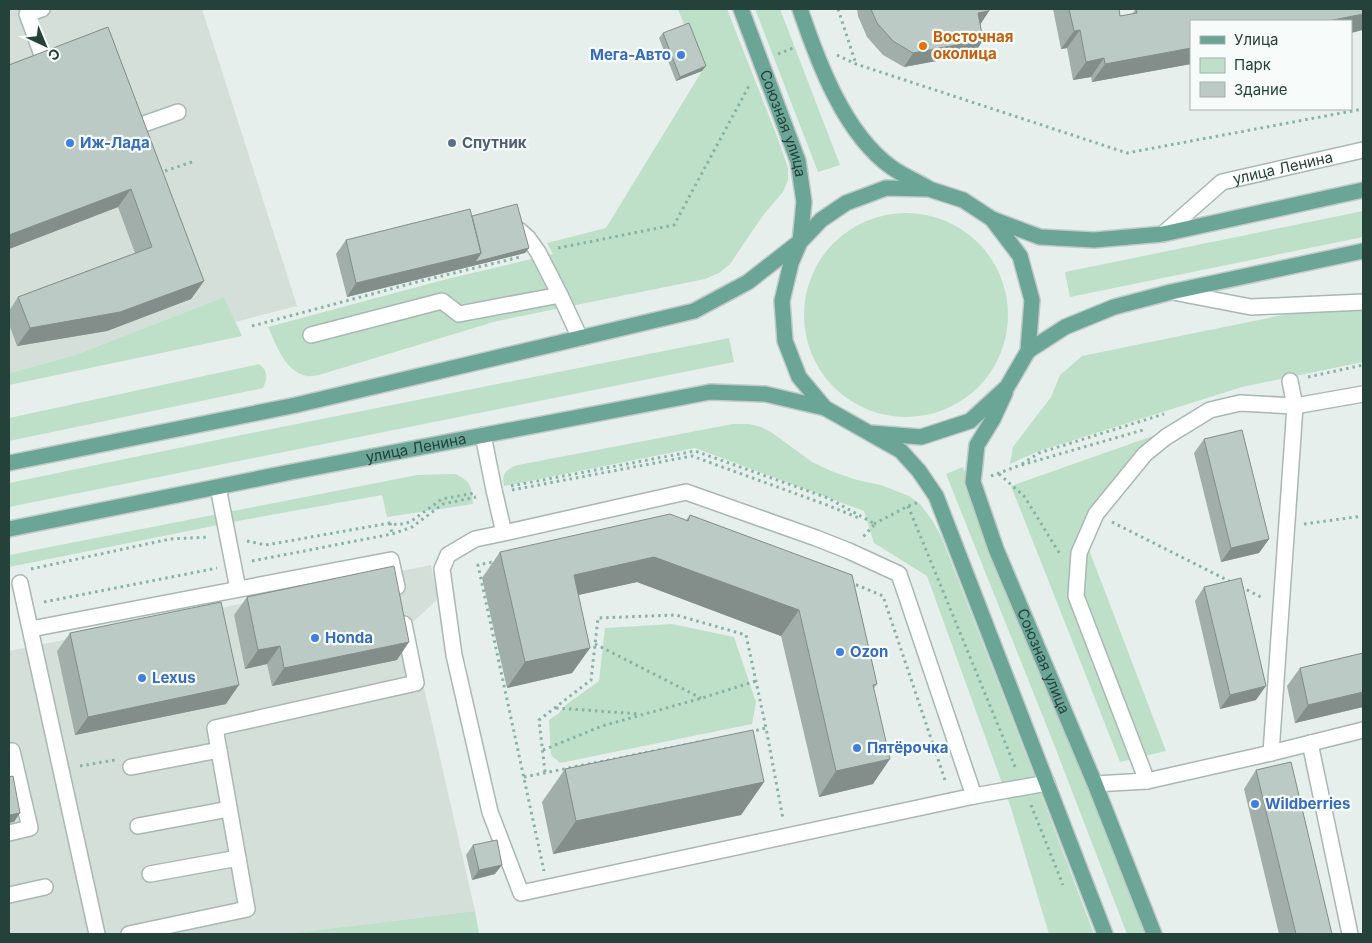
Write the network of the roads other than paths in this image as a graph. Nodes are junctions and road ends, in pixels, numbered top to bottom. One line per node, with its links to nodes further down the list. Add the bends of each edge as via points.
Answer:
1 (42, 9): 4 (street, via 28,14)
2 (741, 9): 13 (main road, Союзная улица, via 798,161 804,202)
3 (800, 9): 8 (main road, via 840,108 866,144 891,166)
4 (42, 55)
5 (178, 112): 6 (street)
6 (141, 125)
7 (1363, 150): 12 (street, улица Ленина, via 1222,182)
8 (929, 189): 10 (main road, via 963,200); 13 (main road, via 886,188 846,203 821,220)
9 (1363, 190): 12 (main road)
10 (992, 220): 12 (main road, via 1040,237 1094,240); 20 (main road, via 1020,256 1032,300)
11 (519, 230): 16 (street, via 538,252)
12 (1163, 234)
13 (800, 242): 19 (main road, via 748,282 694,311); 25 (main road, via 791,263 782,302 784,341 799,377)
14 (1363, 251): 15 (main road)
15 (1171, 292): 17 (street, via 1252,308); 20 (main road, via 1114,307 1065,327)
16 (560, 295): 18 (street, via 460,314 442,301); 19 (street)
17 (1363, 302)
18 (312, 335)
19 (580, 338): 28 (main road, via 296,405)
20 (1028, 351): 22 (main road)
21 (1290, 381): 24 (street)
22 (1007, 388): 26 (main road, via 970,421 921,437); 43 (main road, Союзная улица, via 977,445 974,482 996,549)
23 (1363, 394): 24 (street)
24 (1295, 406): 39 (street); 41 (street, via 1240,403 1210,410 1166,436 1144,454 1096,514 1079,553 1076,596)
25 (825, 408): 26 (main road); 27 (main road, улица Ленина, via 764,394 710,392)
26 (871, 433): 42 (main road, via 901,451 936,496)
27 (483, 435): 29 (main road, улица Ленина); 31 (street)
28 (9, 462)
29 (218, 487): 30 (main road, улица Ленина); 33 (street)
30 (9, 529)
31 (504, 533): 44 (street, via 686,492 816,538 899,574); 44 (street, via 475,539 448,554 442,568 454,654 490,812 521,893)
32 (24, 577): 34 (street)
33 (238, 589): 34 (street); 37 (street, via 391,560 416,683 215,728)
34 (31, 629): 52 (street)
35 (1363, 730): 36 (street)
36 (1310, 743): 39 (street); 56 (street)
37 (219, 750): 40 (street); 45 (street)
38 (9, 751): 47 (street, via 12,751 30,828)
39 (1271, 753): 41 (street)
40 (130, 767)
41 (1147, 781): 43 (street)
42 (1046, 784): 44 (street); 54 (main road)
43 (1095, 784): 55 (main road, Союзная улица)
44 (974, 796)
45 (229, 809): 46 (street); 48 (street)
46 (138, 826)
47 (9, 832)
48 (238, 858): 49 (street); 53 (street, via 247,909)
49 (150, 874)
50 (45, 888): 51 (street)
51 (9, 895)
52 (97, 934)
53 (129, 934)
54 (1105, 934)
55 (1154, 934)
56 (1350, 934)

